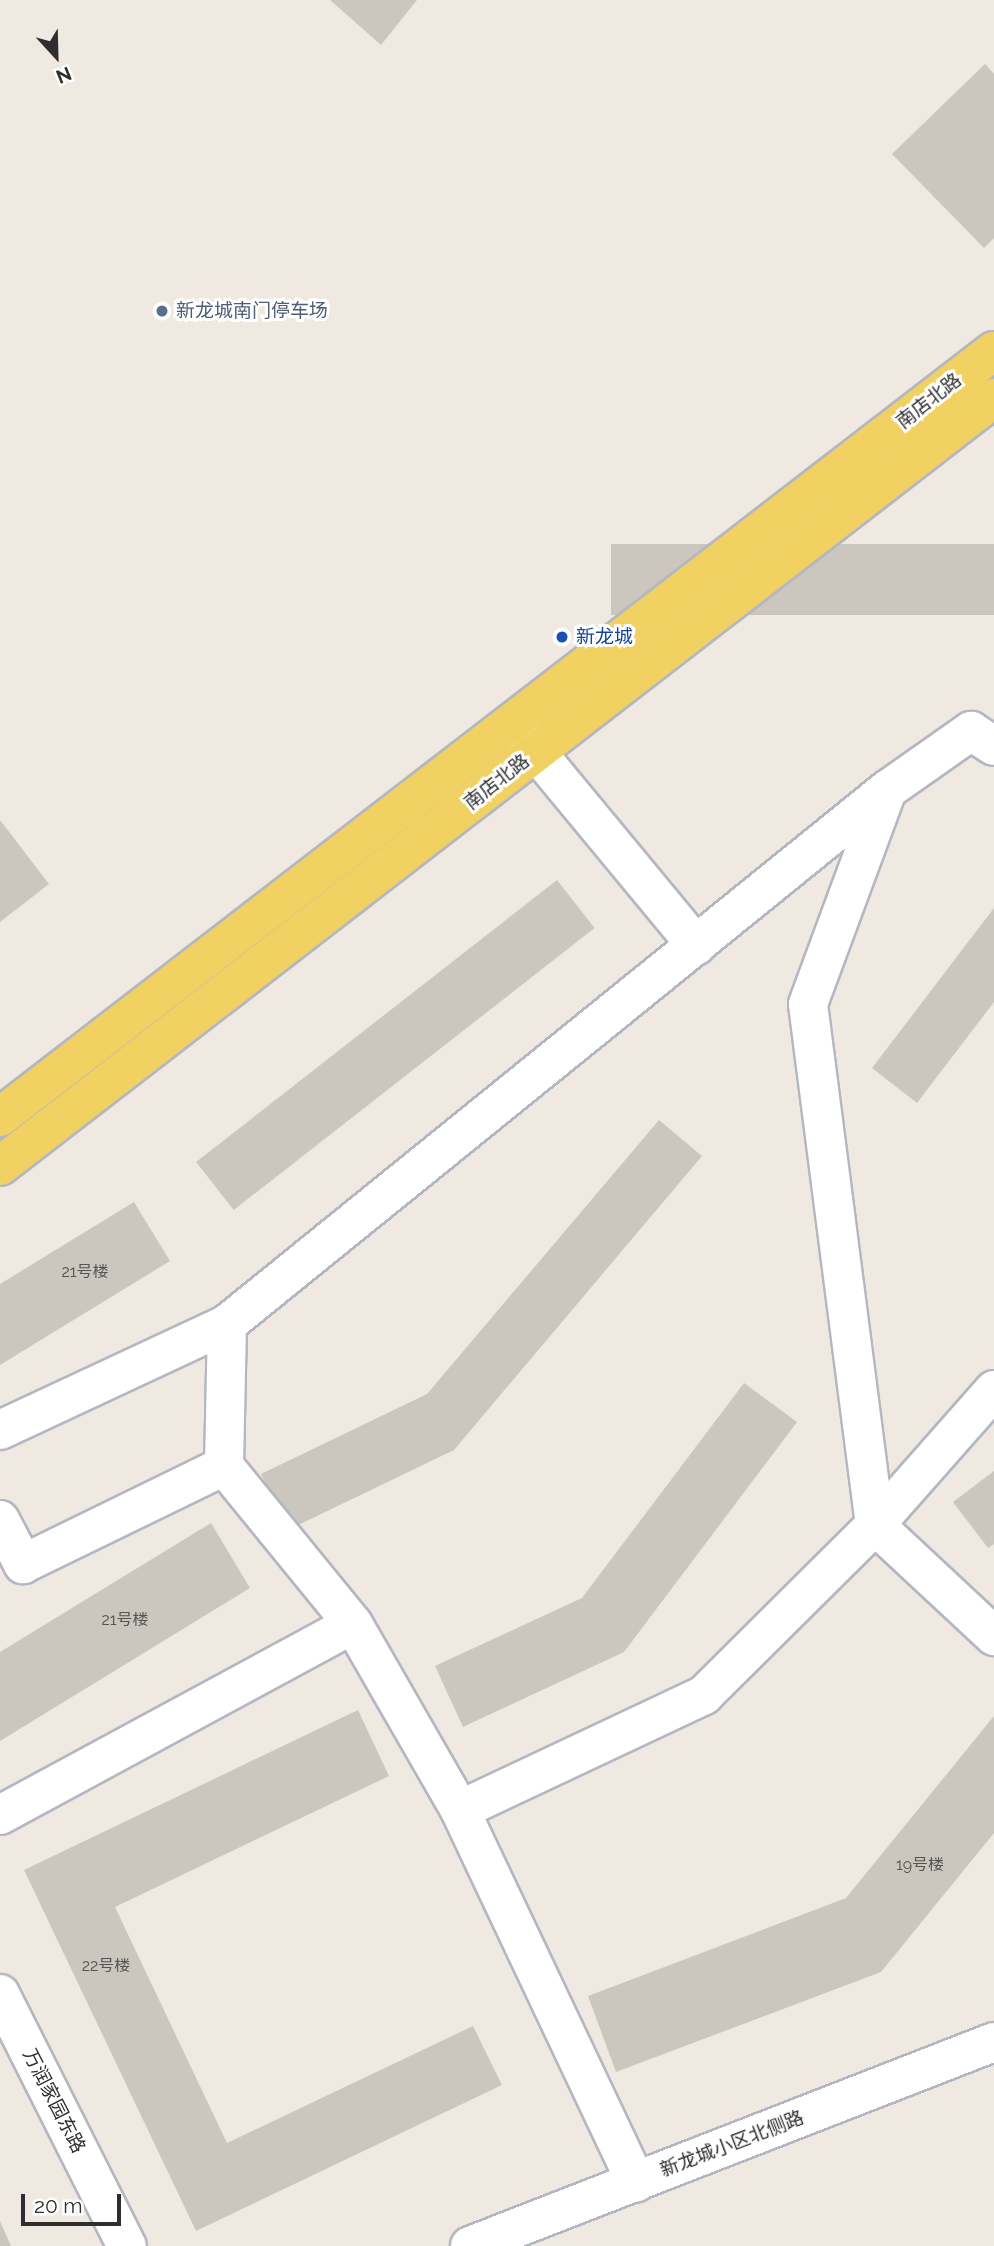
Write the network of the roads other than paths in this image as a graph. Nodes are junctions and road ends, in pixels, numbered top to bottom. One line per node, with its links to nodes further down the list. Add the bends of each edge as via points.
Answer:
1 (994, 351): 2 (main road, 南店北路)
2 (960, 377): 3 (street); 4 (main road, 南店北路)
3 (991, 407): 6 (main road, 南店北路)
4 (512, 723): 6 (street); 9 (main road, 南店北路)
5 (994, 746): 7 (street, via 971,732)
6 (536, 752): 8 (street); 10 (main road, 南店北路)
7 (887, 790): 8 (street); 16 (street, via 808,1004)
8 (696, 945): 11 (street)
9 (0, 1117)
10 (0, 1166)
11 (227, 1324): 13 (street); 14 (street)
12 (994, 1390): 16 (street)
13 (0, 1430)
14 (224, 1465): 15 (street, via 23,1564); 17 (street)
15 (0, 1520)
16 (875, 1525): 18 (street); 19 (street, via 704,1695)
17 (354, 1624): 19 (street); 20 (street)
18 (994, 1636)
19 (460, 1810): 23 (street)
20 (0, 1815)
21 (0, 1994): 24 (street, 万润家园东路)
22 (994, 2042): 23 (street, 新龙城小区北侧路)
23 (636, 2182): 25 (street, 新龙城小区北侧路)
24 (127, 2246)
25 (470, 2246)

